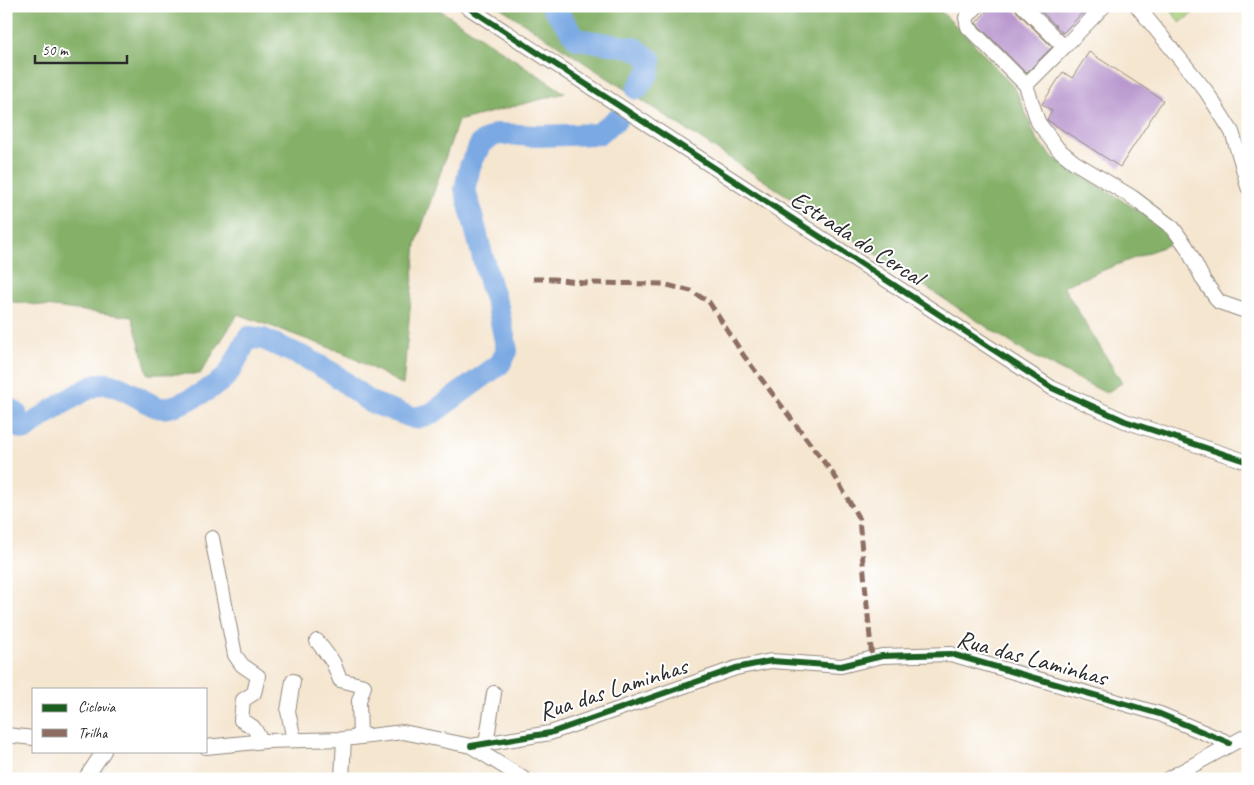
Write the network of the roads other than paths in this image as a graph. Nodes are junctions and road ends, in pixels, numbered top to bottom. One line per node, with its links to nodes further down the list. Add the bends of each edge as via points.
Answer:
1 (466, 6): 11 (street, Estrada do Cercal, via 1052,388 1125,421)
2 (977, 6): 7 (street, via 966,18 968,27)
3 (1023, 6): 6 (street)
4 (1104, 6): 6 (street)
5 (1137, 6): 8 (street, via 1206,92 1232,132)
6 (1064, 47): 7 (street)
7 (1026, 84): 10 (street, via 1038,122 1058,149 1173,228 1219,302)
8 (1244, 159): 9 (street)
9 (1248, 187)
10 (1248, 312)
11 (1248, 462)
12 (212, 538): 22 (street, via 235,655 242,665 258,676 254,692 243,700 242,720 254,727)
13 (317, 641): 18 (street, via 333,662 340,680 364,686 359,701)
14 (293, 681): 21 (street, via 288,711)
15 (494, 693): 24 (street)
16 (6, 735): 19 (street)
17 (1248, 735): 23 (street)
18 (360, 736): 20 (street); 25 (street, via 403,732)
19 (32, 738)
20 (344, 738): 21 (street); 29 (street)
21 (294, 740): 22 (street)
22 (262, 741): 26 (street)
23 (1229, 743): 24 (street, Rua das Laminhas, via 1160,714 951,654 882,656 841,666 771,661 736,668 550,733); 31 (street)
24 (486, 744): 25 (street, Rua das Laminhas)
25 (471, 746): 30 (street)
26 (208, 747)
27 (103, 752): 28 (street)
28 (85, 779)
29 (342, 779)
30 (524, 779)
31 (1168, 779)

